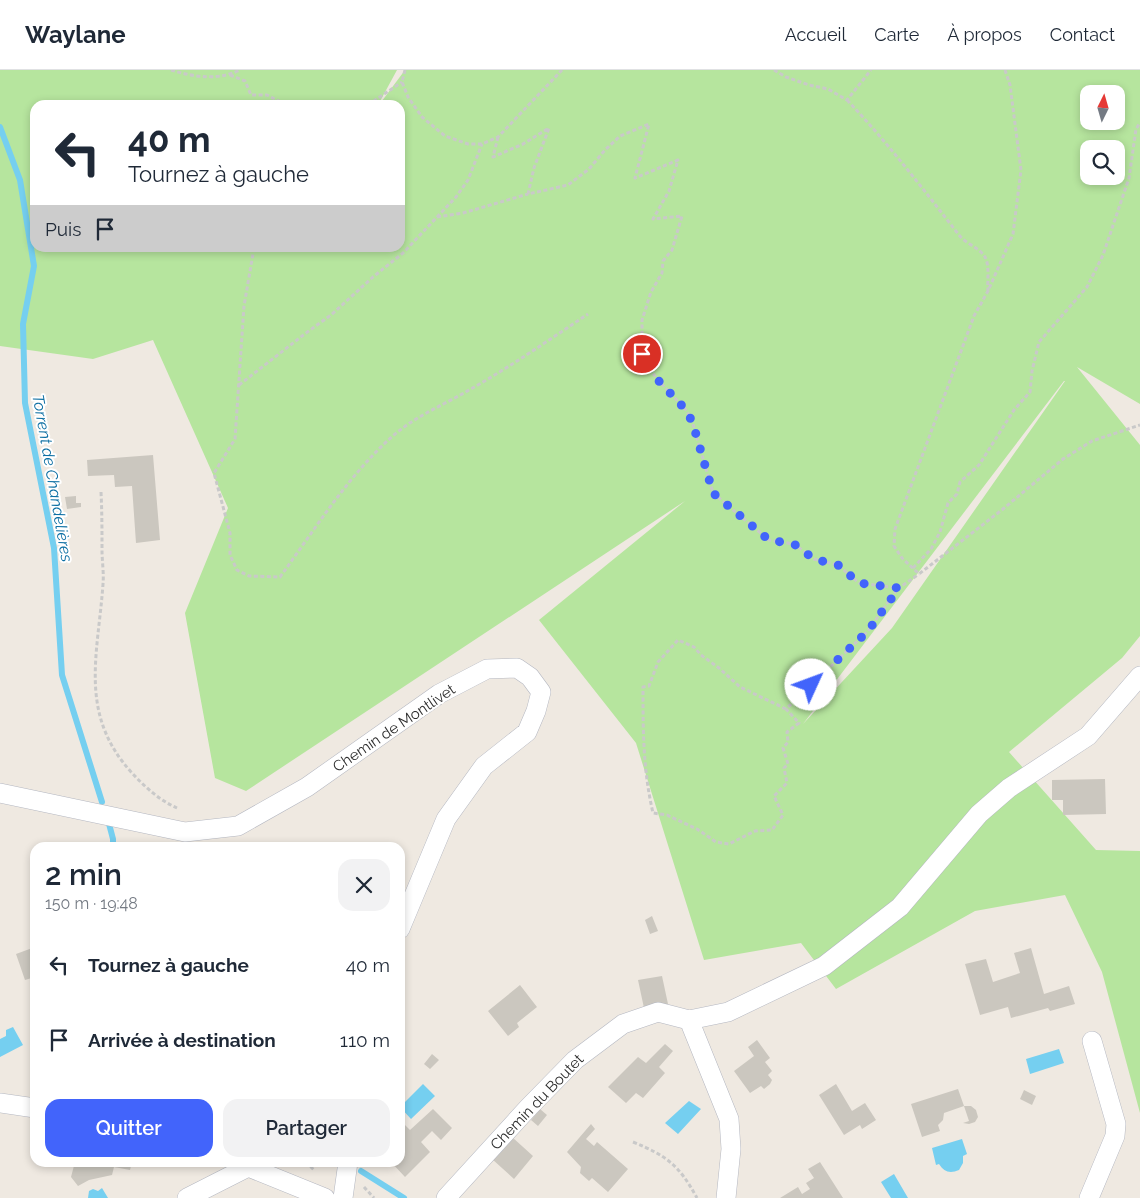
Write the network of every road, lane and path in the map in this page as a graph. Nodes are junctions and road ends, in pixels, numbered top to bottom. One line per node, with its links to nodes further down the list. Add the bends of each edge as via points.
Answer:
1 (171, 70): 8 (path, via 192,76)
2 (240, 70): 8 (path)
3 (405, 70): 9 (path)
4 (562, 70): 14 (path)
5 (774, 70): 12 (path, via 809,85 828,88)
6 (871, 70): 12 (path)
7 (1005, 70): 21 (path, via 1010,85 1021,170 1013,234)
8 (229, 75): 10 (path, via 246,82 251,95 267,95)
9 (402, 82): 11 (path); 15 (path, via 422,117 445,136 468,144)
10 (276, 100)
11 (375, 100)
12 (847, 100): 21 (path, via 891,147 967,244 984,255 988,263)
13 (1140, 122): 26 (path, via 1136,129 1129,178 1103,256 1087,287 1039,342 1030,392 1014,410 979,465 960,482 957,494 948,503 940,532 931,549)
14 (498, 137): 15 (path); 16 (path, via 493,157 549,128)
15 (482, 144): 17 (path, via 468,180)
16 (528, 194): 17 (path); 28 (path, via 568,185 589,169 620,136 649,124 635,178 678,160 669,191 653,219 682,216 672,250 663,261 662,273 651,292 642,320 642,354 656,378 687,411 713,493 769,540 794,544 814,559 838,565 859,583)
17 (436, 218): 18 (path)
18 (405, 251)
19 (253, 252): 23 (path, via 244,306)
20 (404, 252): 23 (path, via 331,315)
21 (988, 291): 26 (path, via 974,316 895,529 894,546)
22 (588, 314): 23 (path, via 395,434 335,502 280,577 249,576 237,570 230,556 230,533 214,473 235,439)
23 (238, 385)
24 (1140, 425): 27 (path, via 1092,441 1063,459)
25 (101, 492): 32 (path, via 103,581 95,661 99,715 108,740 122,762 152,793)
26 (914, 568): 27 (path)
27 (919, 574): 28 (path)
28 (899, 588): 30 (path, via 868,631)
29 (1140, 676): 34 (street, via 1088,736 1010,788 979,814 900,906 824,966 728,1012)
30 (786, 708): 30 (path, via 799,723 787,732 788,742 783,748 788,764 784,768 786,784 774,796 783,815 772,830 756,832 729,844 716,842 667,815 653,813 644,751 643,687 648,686 658,662 678,640 694,647 740,687)
31 (0, 793): 33 (street, Chemin de Montlivet, via 185,832 238,826 307,787 439,694 487,669 517,668 530,677 541,692 527,732 484,766 446,819)
32 (182, 810)
33 (405, 917)
34 (690, 1020): 45 (street, Chemin du Boutet, via 658,1012 623,1024 575,1060); 47 (street, via 728,1119 730,1149)
35 (1092, 1041): 48 (street, via 1116,1124)
36 (0, 1103): 37 (street)
37 (30, 1107)
38 (633, 1142): 46 (path, via 658,1152 674,1164)
39 (239, 1167): 42 (street)
40 (247, 1167): 43 (street)
41 (347, 1167): 44 (street)
42 (187, 1198)
43 (325, 1198)
44 (343, 1198)
45 (446, 1198)
46 (697, 1198)
47 (726, 1198)
48 (1089, 1198)

